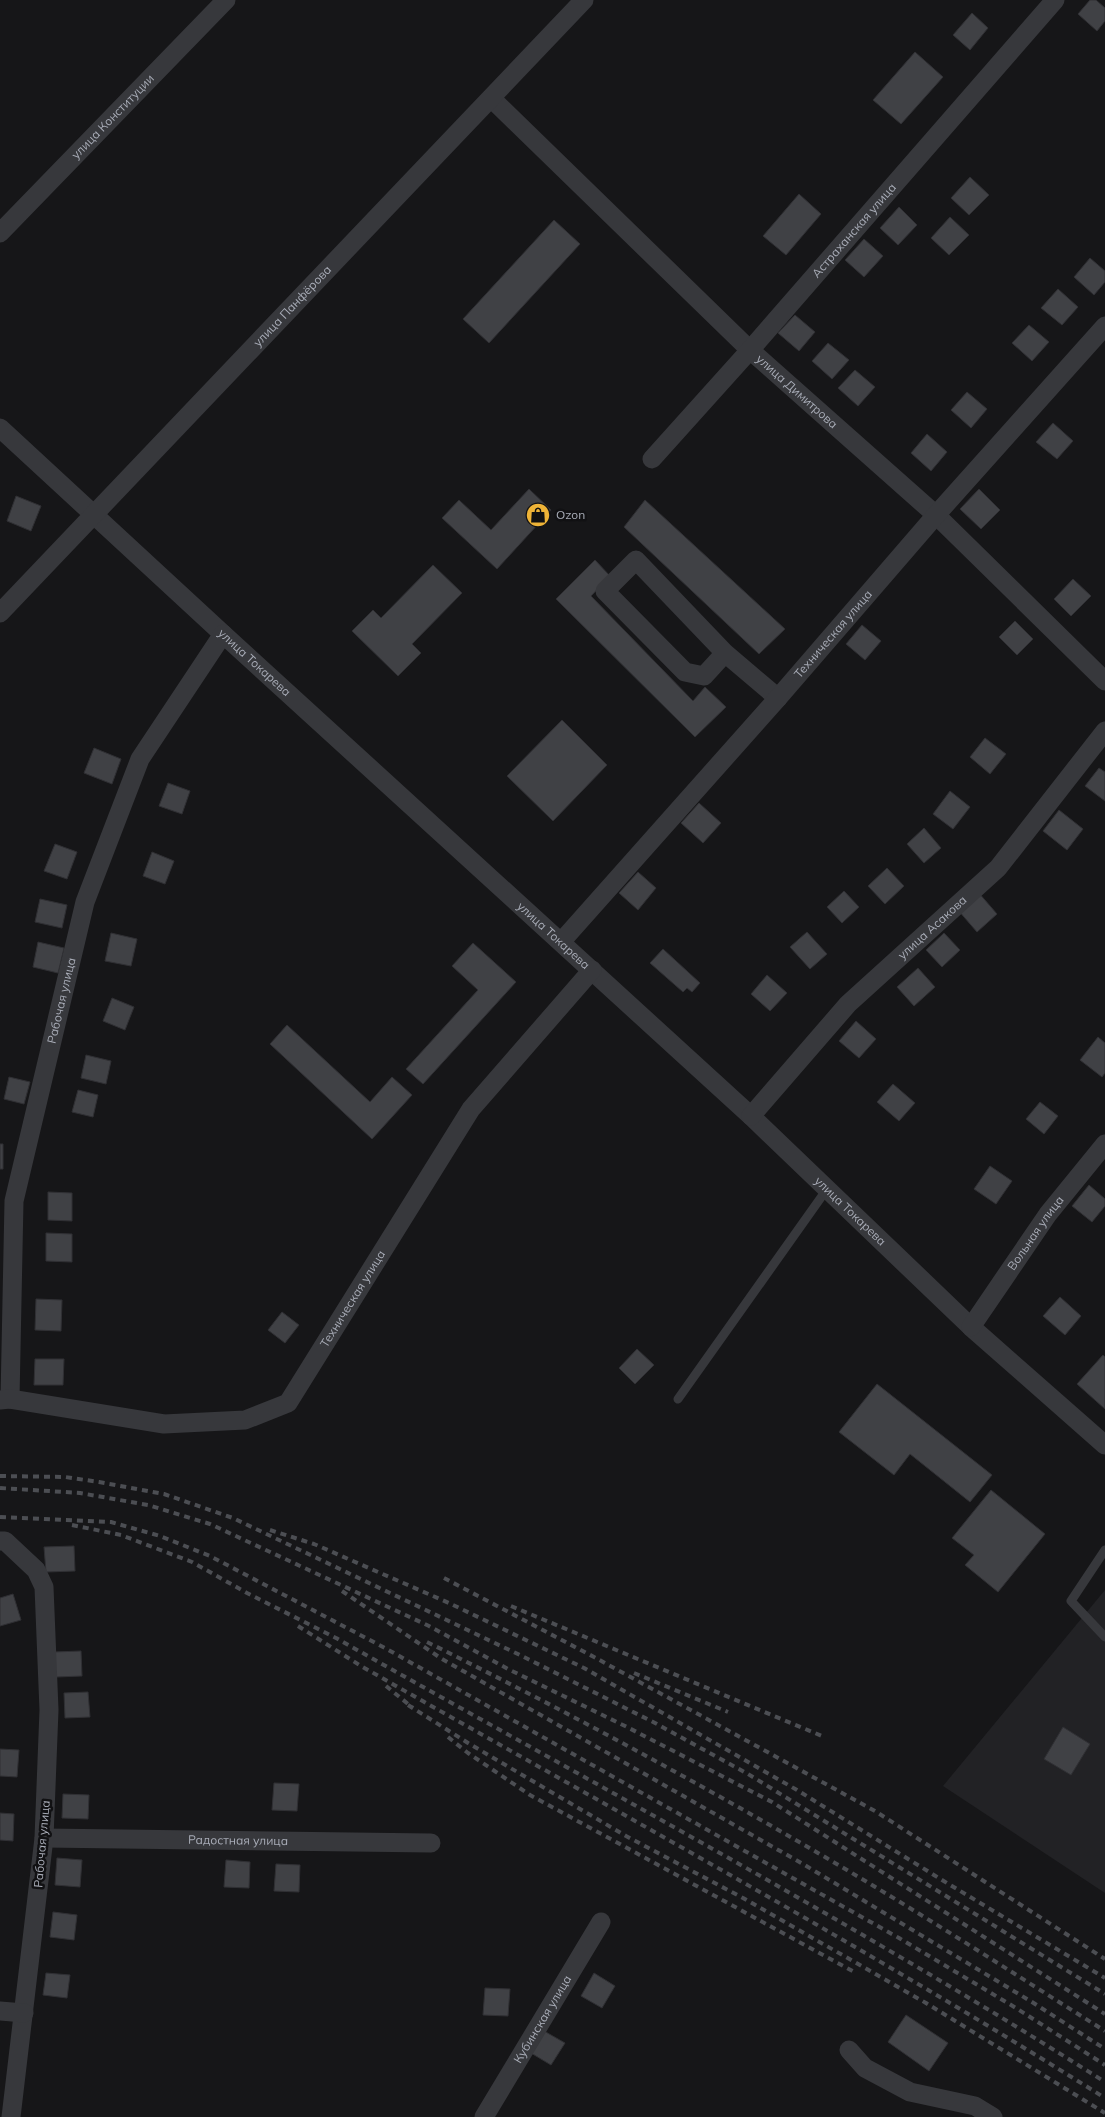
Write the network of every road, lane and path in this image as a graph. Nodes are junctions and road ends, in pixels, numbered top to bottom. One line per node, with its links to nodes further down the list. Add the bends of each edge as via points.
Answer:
1 (226, 0): 5 (street, улица Конституции)
2 (584, 0): 4 (street, улица Панфёрова)
3 (1055, 0): 7 (street, Астраханская улица)
4 (491, 98): 7 (street, улица Димитрова); 10 (street, улица Панфёрова)
5 (0, 233)
6 (1105, 326): 11 (street, Техническая улица)
7 (750, 350): 9 (street, Астраханская улица); 11 (street, улица Димитрова)
8 (0, 428): 10 (street, улица Токарева)
9 (652, 459)
10 (94, 515): 12 (street, улица Панфёрова); 13 (street, улица Токарева)
11 (936, 515): 15 (street, улица Димитрова); 16 (street, Техническая улица)
12 (0, 613)
13 (223, 634): 18 (street, улица Токарева); 24 (street, Рабочая улица, via 140,759 85,902 14,1201)
14 (725, 653): 14 (street, via 636,560 605,591 685,672 704,676); 16 (street)
15 (1105, 680)
16 (778, 698): 18 (street, Техническая улица)
17 (1105, 731): 20 (street, улица Асакова, via 998,868 848,1004)
18 (560, 942): 19 (street, улица Токарева)
19 (592, 970): 20 (street, улица Токарева); 24 (street, Техническая улица, via 471,1109 288,1403 245,1420 164,1424)
20 (750, 1116): 22 (street, улица Токарева)
21 (1105, 1144): 23 (street, Вольная улица, via 1048,1214)
22 (827, 1189): 23 (street, улица Токарева); 25 (lane)
23 (971, 1328): 26 (street, улица Токарева)
24 (5, 1400)
25 (678, 1400)
26 (1105, 1444)
27 (0, 1541): 30 (street, Рабочая улица, via 5,1541 36,1570 44,1587 49,1710)
28 (1105, 1550): 29 (lane, via 1071,1601)
29 (1105, 1637)
30 (44, 1838): 31 (street, Радостная улица); 34 (street, Рабочая улица)
31 (431, 1843)
32 (601, 1922): 37 (street, Кубинская улица)
33 (0, 2011): 34 (street)
34 (24, 2012): 36 (street, Рабочая улица)
35 (849, 2050): 38 (street, via 865,2068 910,2092 975,2106)
36 (11, 2117)
37 (484, 2117)
38 (992, 2117)

